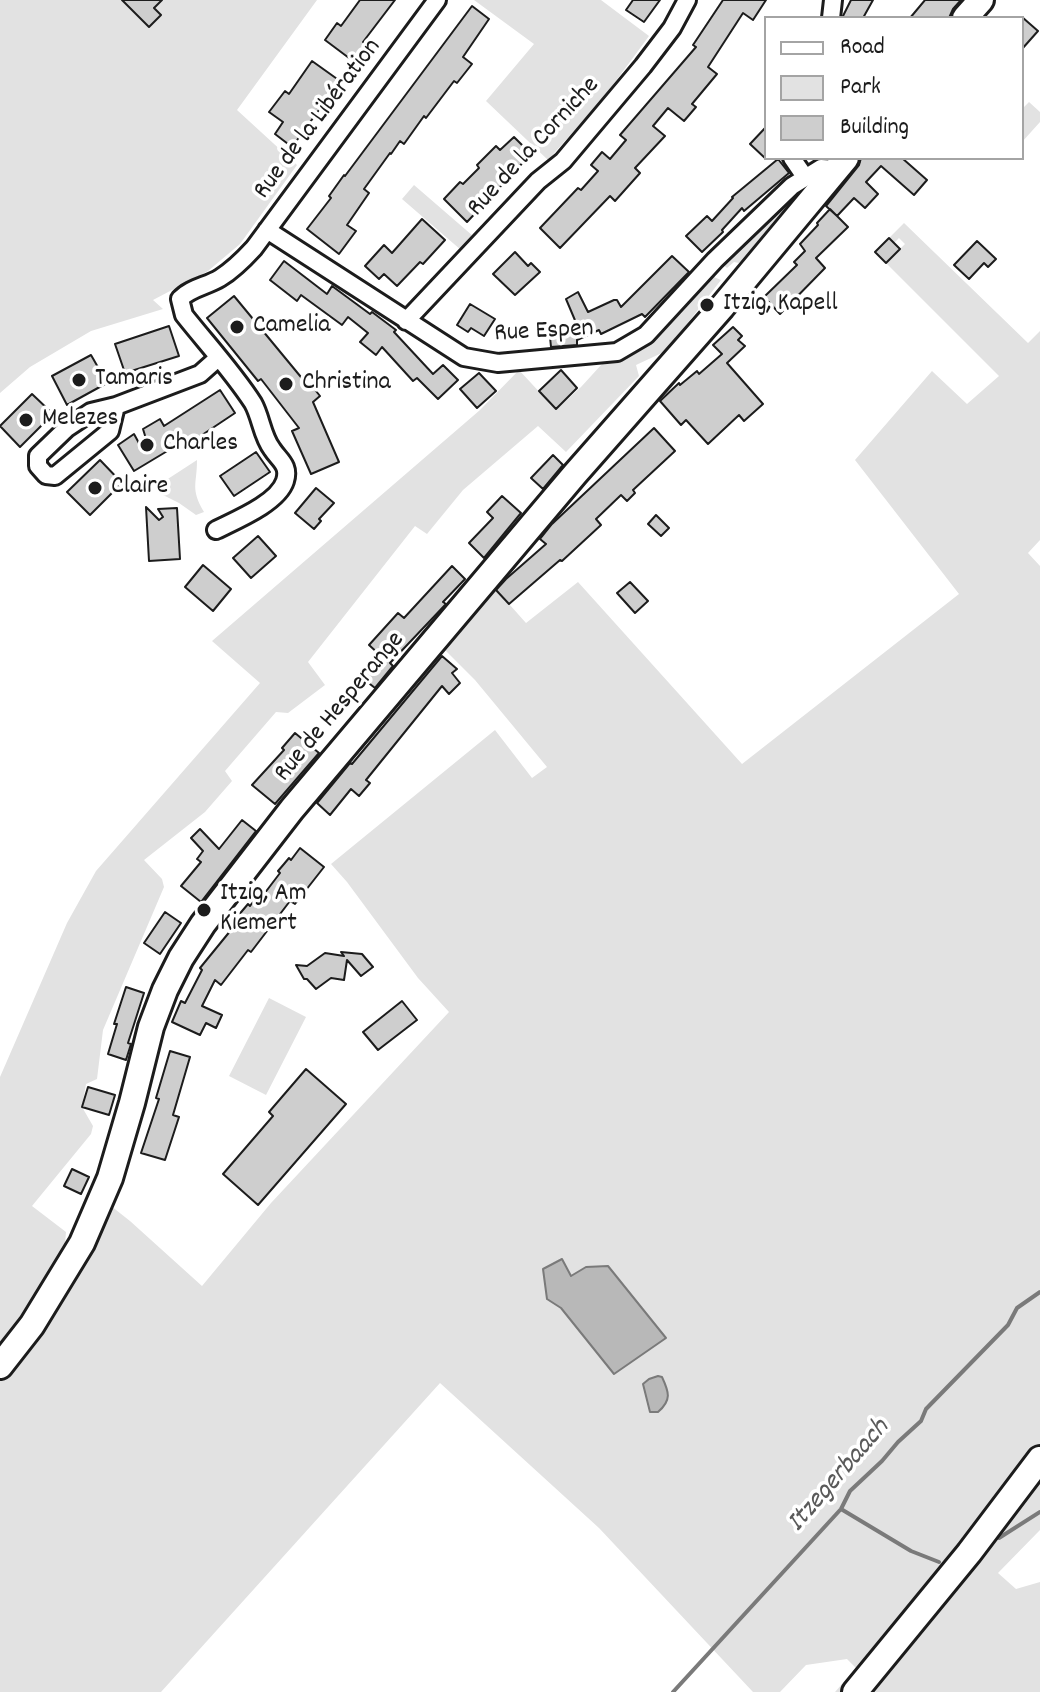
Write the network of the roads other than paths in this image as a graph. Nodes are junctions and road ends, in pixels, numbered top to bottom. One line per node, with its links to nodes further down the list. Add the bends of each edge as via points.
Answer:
1 (437, 0): 8 (street, Rue de la Libération)
2 (687, 0): 9 (street, Rue de la Corniche, via 672,28 563,161)
3 (981, 0): 4 (main road)
4 (967, 16)
5 (793, 160): 7 (street)
6 (842, 163): 7 (street, Rue Espen); 13 (main road, Rue de Hesperange, via 292,809 203,924 165,990 110,1178 82,1243)
7 (805, 177): 9 (street, Rue Espen, via 715,260 646,335 617,352 498,363 464,357)
8 (267, 230): 9 (street, Rue Espen); 10 (street, Rue de la Libération, via 237,266 180,299 184,315)
9 (406, 321)
10 (218, 358): 11 (street, via 200,374); 12 (street, via 255,406 270,448 287,473 273,497)
11 (116, 406): 11 (street, via 91,412 67,428 38,456 38,466 55,476 110,431)
12 (216, 530)
13 (0, 1366)
14 (1040, 1459): 15 (main road)
15 (855, 1692)

